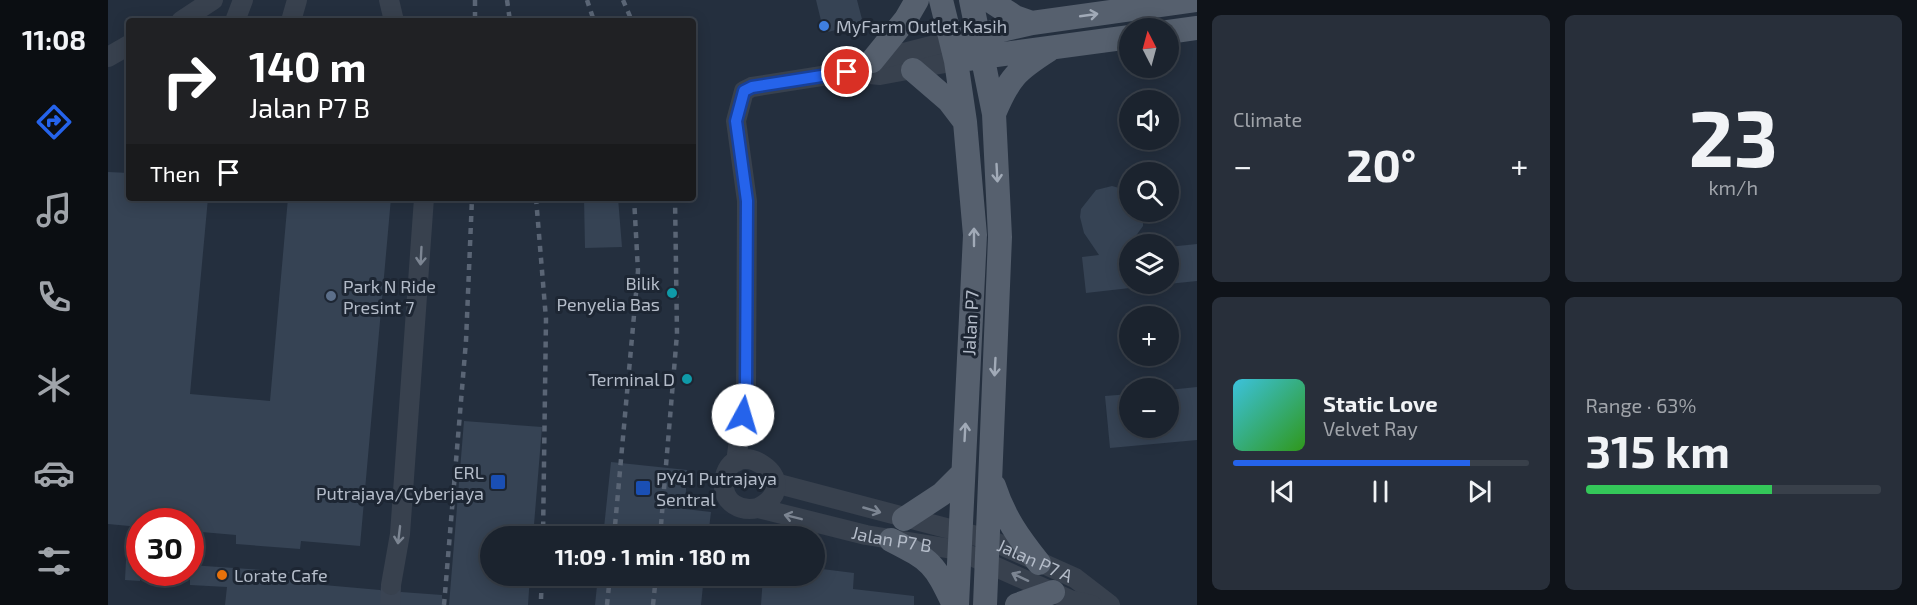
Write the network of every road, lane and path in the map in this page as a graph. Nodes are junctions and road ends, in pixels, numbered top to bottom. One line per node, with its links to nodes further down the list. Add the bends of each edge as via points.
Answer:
1 (213, 0): 10 (street)
2 (243, 0): 11 (street)
3 (297, 0): 12 (street)
4 (389, 0): 13 (street)
5 (916, 0): 23 (main road, via 906,19)
6 (941, 0): 21 (main road, Jalan P7)
7 (971, 0): 18 (main road, Jalan P7)
8 (989, 0): 14 (main road)
9 (1196, 0): 14 (main road, one-way to 9)
10 (185, 18)
11 (236, 18)
12 (292, 18)
13 (393, 18)
14 (1032, 23): 18 (main road)
15 (1197, 28): 16 (main road)
16 (1179, 30)
17 (1119, 38): 20 (main road)
18 (980, 45): 20 (main road); 21 (main road); 26 (main road, Jalan P7)
19 (126, 47): 22 (street)
20 (1053, 47): 26 (main road, via 1018,70 1007,83)
21 (954, 51): 23 (street, Jalan P7 B); 24 (street, Jalan P7 B); 27 (main road, Jalan P7)
22 (108, 57)
23 (872, 61): 25 (street, Jalan P7 B)
24 (913, 70): 25 (street, Jalan P7 B, via 880,75); 27 (main road, via 949,101)
25 (847, 72): 29 (street, Jalan P7 B, via 752,87 744,91 739,106 736,121 747,201 746,388)
26 (994, 114): 31 (main road, Jalan P7, one-way to 31, via 1000,237)
27 (965, 122): 30 (main road, Jalan P7, one-way to 27, via 975,234)
28 (424, 201): 39 (street, one-way to 39, via 400,534)
29 (736, 462): 32 (street, via 756,460 772,473); 33 (street, Jalan P7 B, via 725,475 726,497 745,510)
30 (963, 473): 34 (main road, via 942,494); 36 (main road, Jalan P7)
31 (990, 476): 37 (main road, Jalan P7); 38 (main road, via 1002,512)
32 (775, 483): 33 (street, via 772,496); 34 (street, Jalan P7 B, one-way to 34)
33 (758, 508): 35 (street, Jalan P7 B, one-way to 33)
34 (904, 519): 36 (street, Jalan P7 B)
35 (891, 540): 36 (street, Jalan P7 B); 41 (main road, via 926,558)
36 (958, 541): 37 (street); 41 (main road, Jalan P7)
37 (987, 550): 38 (street, Jalan P7 A); 40 (street, Jalan P7 A, one-way to 37); 42 (main road, Jalan P7)
38 (1039, 563): 45 (street, Jalan P7 A, via 1076,578)
39 (391, 585)
40 (1053, 592): 43 (main road); 44 (street, Jalan P7 A)
41 (955, 605)
42 (986, 605)
43 (1017, 605)
44 (1092, 605)
45 (1110, 605)

